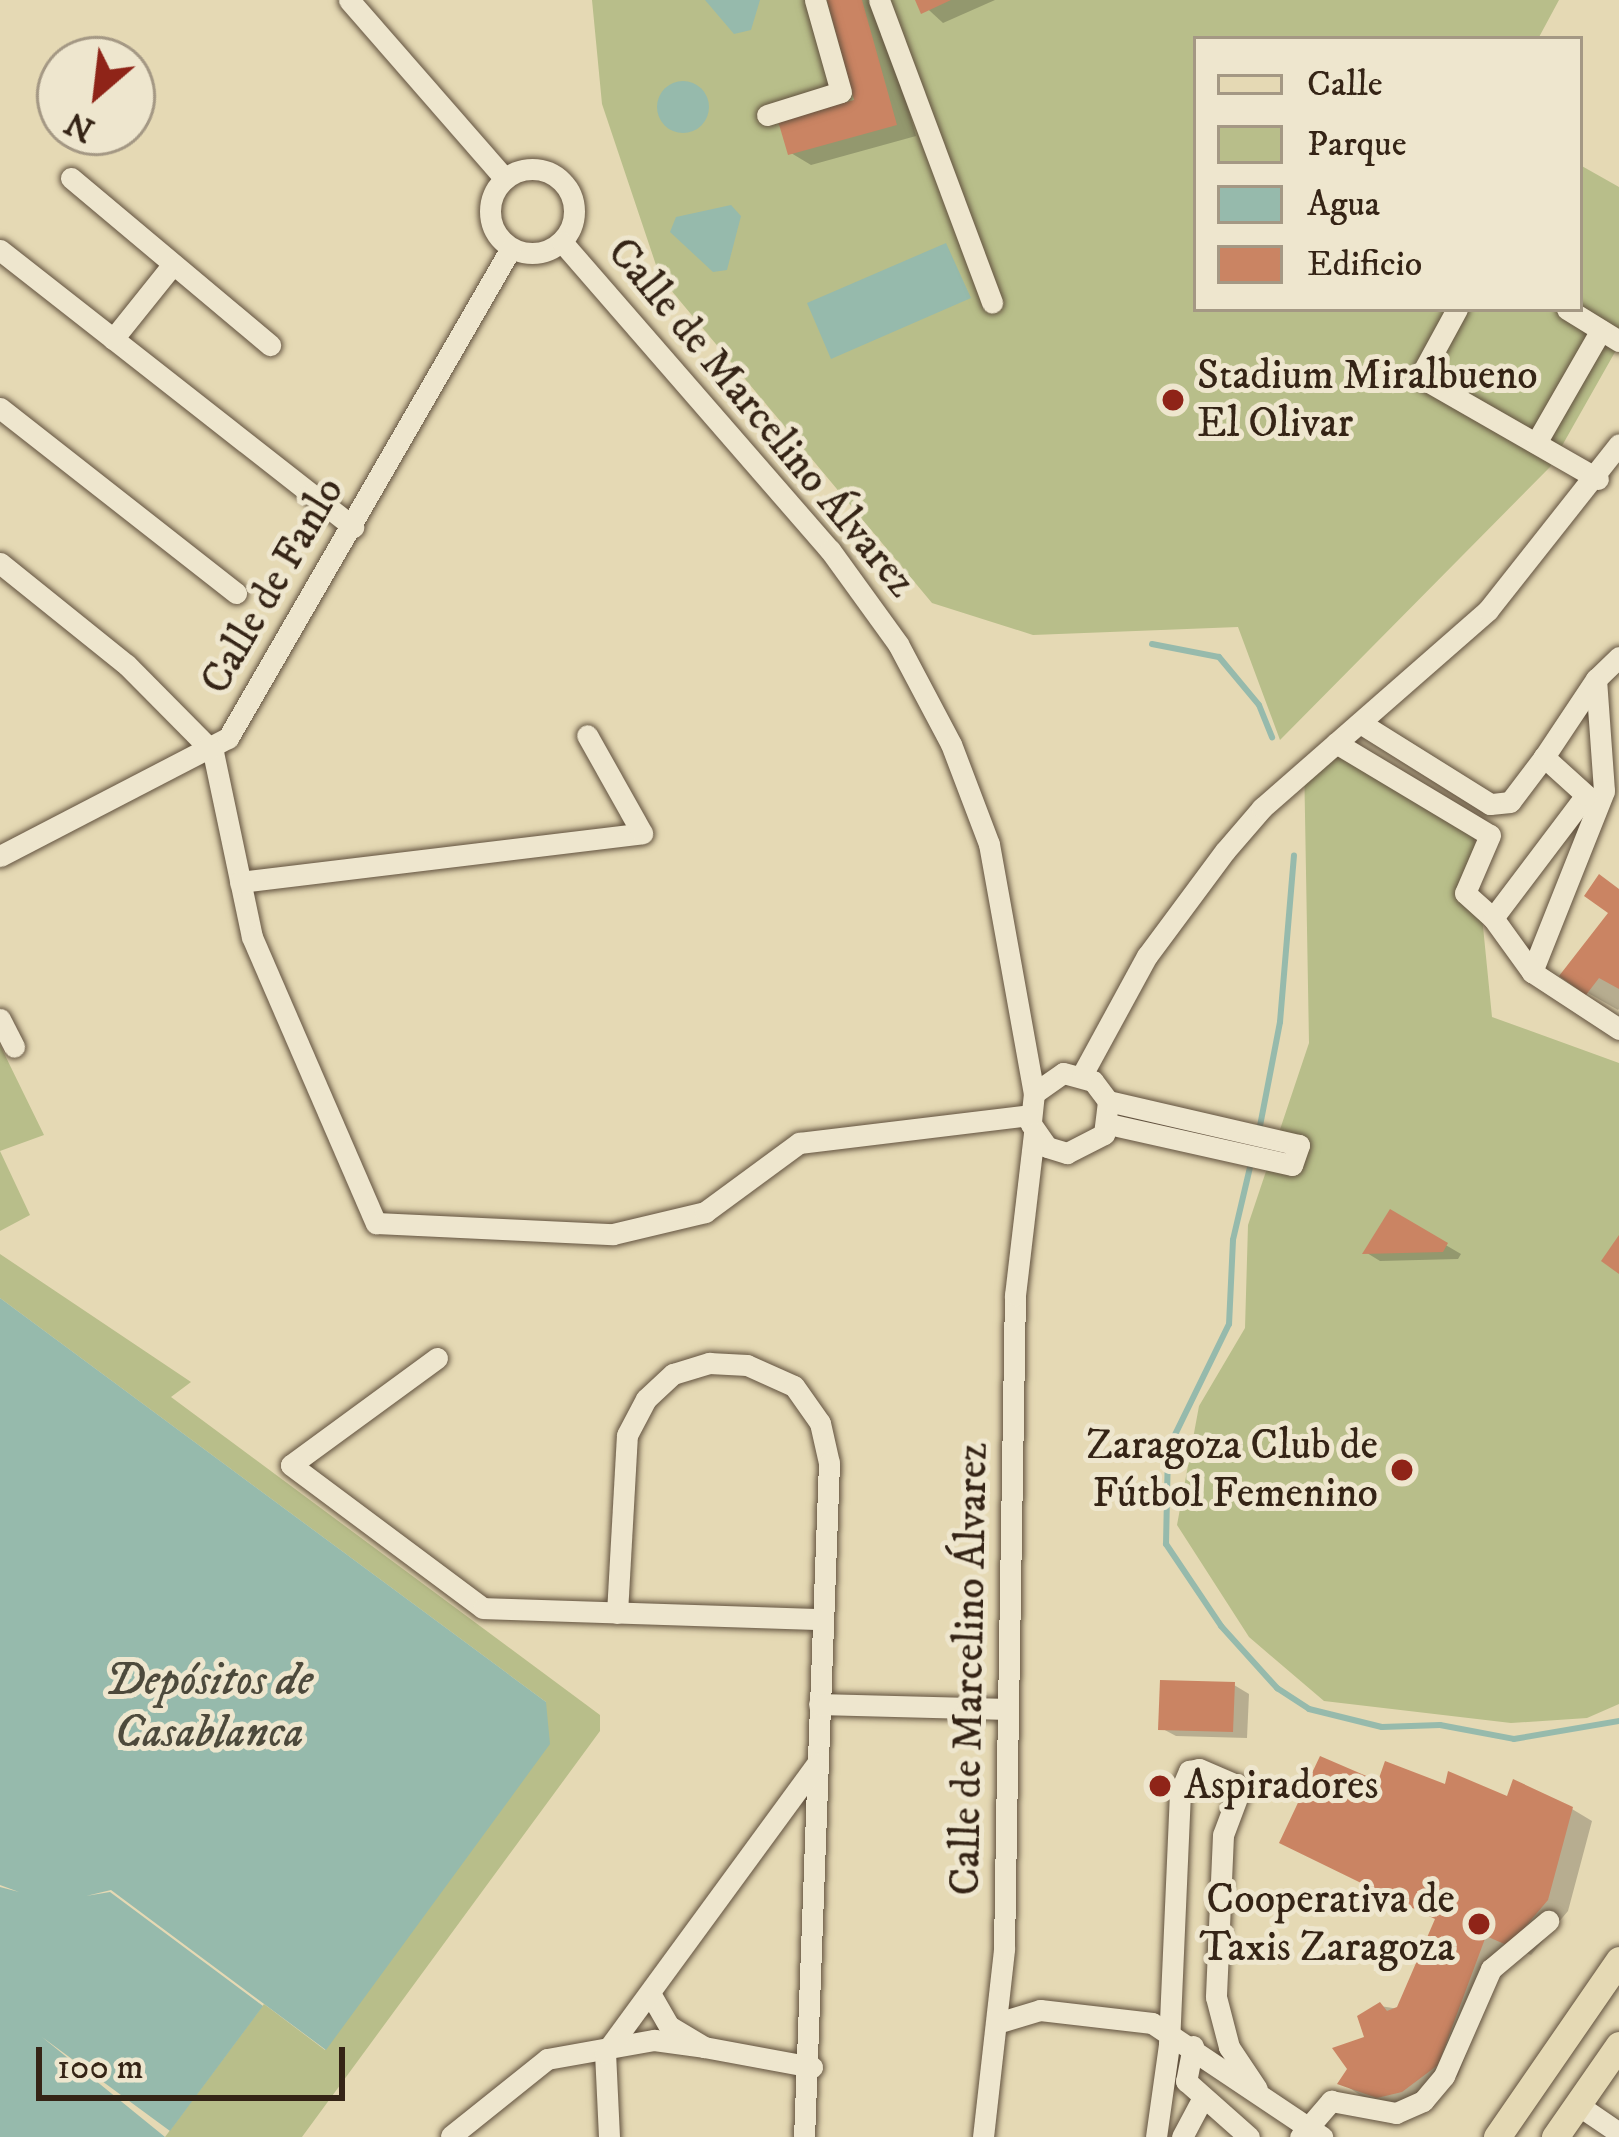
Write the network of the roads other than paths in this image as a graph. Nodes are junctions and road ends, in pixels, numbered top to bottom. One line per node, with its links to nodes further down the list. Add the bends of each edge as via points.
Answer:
1 (349, 0): 6 (street)
2 (815, 0): 4 (street, via 841,92)
3 (879, 0): 11 (street)
4 (767, 115)
5 (70, 178): 10 (street)
6 (505, 179): 7 (street, via 540,170 563,182 574,206); 8 (street, via 490,216)
7 (562, 242): 8 (street, via 537,254); 38 (street, Calle de Marcelino Álvarez, via 830,550 898,644 952,744 988,844)
8 (511, 248): 21 (street, Calle de Fanlo)
9 (0, 250): 15 (street)
10 (173, 264): 15 (street); 16 (street)
11 (992, 303)
12 (1455, 312): 19 (street, via 1420,377)
13 (1572, 312): 14 (street)
14 (1612, 337): 19 (street)
15 (113, 339): 21 (street)
16 (270, 345)
17 (0, 408): 23 (street)
18 (1619, 444): 20 (street)
19 (1545, 448): 20 (street)
20 (1598, 478): 26 (street, via 1488,610)
21 (353, 527): 29 (street, Calle de Fanlo, via 241,722)
22 (0, 562): 29 (street, via 127,665)
23 (236, 593)
24 (1619, 657): 25 (street)
25 (1596, 679): 30 (street); 34 (street, via 1604,791)
26 (1362, 724): 28 (street); 30 (street, via 1490,804 1510,802)
27 (586, 735): 32 (street, via 642,833)
28 (1336, 743): 33 (street, via 1490,835 1465,893); 39 (street, via 1262,808 1195,890 1147,956)
29 (213, 752): 31 (street, Calle de Fanlo); 32 (street)
30 (1544, 757): 33 (street, via 1586,795)
31 (0, 856)
32 (240, 882): 42 (street, via 286,1028 376,1223 613,1234 705,1212 799,1143)
33 (1493, 918): 34 (street)
34 (1532, 972): 36 (street)
35 (0, 1019): 37 (street)
36 (1619, 1029)
37 (14, 1047)
38 (1027, 1054): 40 (street); 42 (street, Calle de Marcelino Álvarez)
39 (1082, 1075): 40 (street); 41 (street)
40 (1054, 1076): 42 (street)
41 (1108, 1112): 41 (street, via 1292,1165 1299,1145); 43 (street, via 1088,1149)
42 (1032, 1114): 43 (street); 44 (street, Calle de Marcelino Álvarez)
43 (1056, 1151): 44 (street)
44 (1023, 1202): 49 (street, Calle de Marcelino Álvarez)
45 (437, 1358): 46 (street, via 291,1465 482,1608)
46 (617, 1612): 47 (street); 47 (street, via 627,1435 646,1399 673,1374 709,1363 747,1365 794,1386 820,1423 829,1462)
47 (821, 1619): 48 (street)
48 (819, 1704): 49 (street); 50 (street)
49 (1008, 1709): 53 (street, Calle de Marcelino Álvarez)
50 (817, 1763): 54 (street); 62 (street)
51 (1548, 1921): 68 (street, via 1491,1969 1444,2076 1423,2102 1396,2113 1337,2100)
52 (1619, 1960): 76 (main road)
53 (1001, 1981): 55 (street); 56 (street, Calle de Marcelino Álvarez)
54 (651, 1995): 60 (street, via 668,2026); 61 (street)
55 (1040, 2010): 56 (street); 57 (street)
56 (997, 2023): 72 (street, Calle de Marcelino Álvarez)
57 (1170, 2030): 59 (street); 63 (street); 64 (street, via 1180,1792 1199,1769 1241,1787 1223,1835 1216,1997 1228,2047)
58 (1619, 2045): 66 (main road)
59 (1193, 2046): 63 (street); 64 (street)
60 (704, 2047): 61 (street, via 654,2040); 62 (street)
61 (604, 2053): 69 (street, via 548,2059); 70 (street)
62 (812, 2067): 71 (street)
63 (1176, 2074): 65 (street); 73 (street)
64 (1257, 2090): 68 (street)
65 (1201, 2102): 74 (street); 75 (street)
66 (1578, 2104): 67 (street); 77 (main road)
67 (1619, 2133)
68 (1310, 2134)
69 (451, 2136)
70 (609, 2137)
71 (804, 2137)
72 (983, 2137)
73 (1156, 2137)
74 (1182, 2137)
75 (1249, 2137)
76 (1497, 2137)
77 (1555, 2137)

